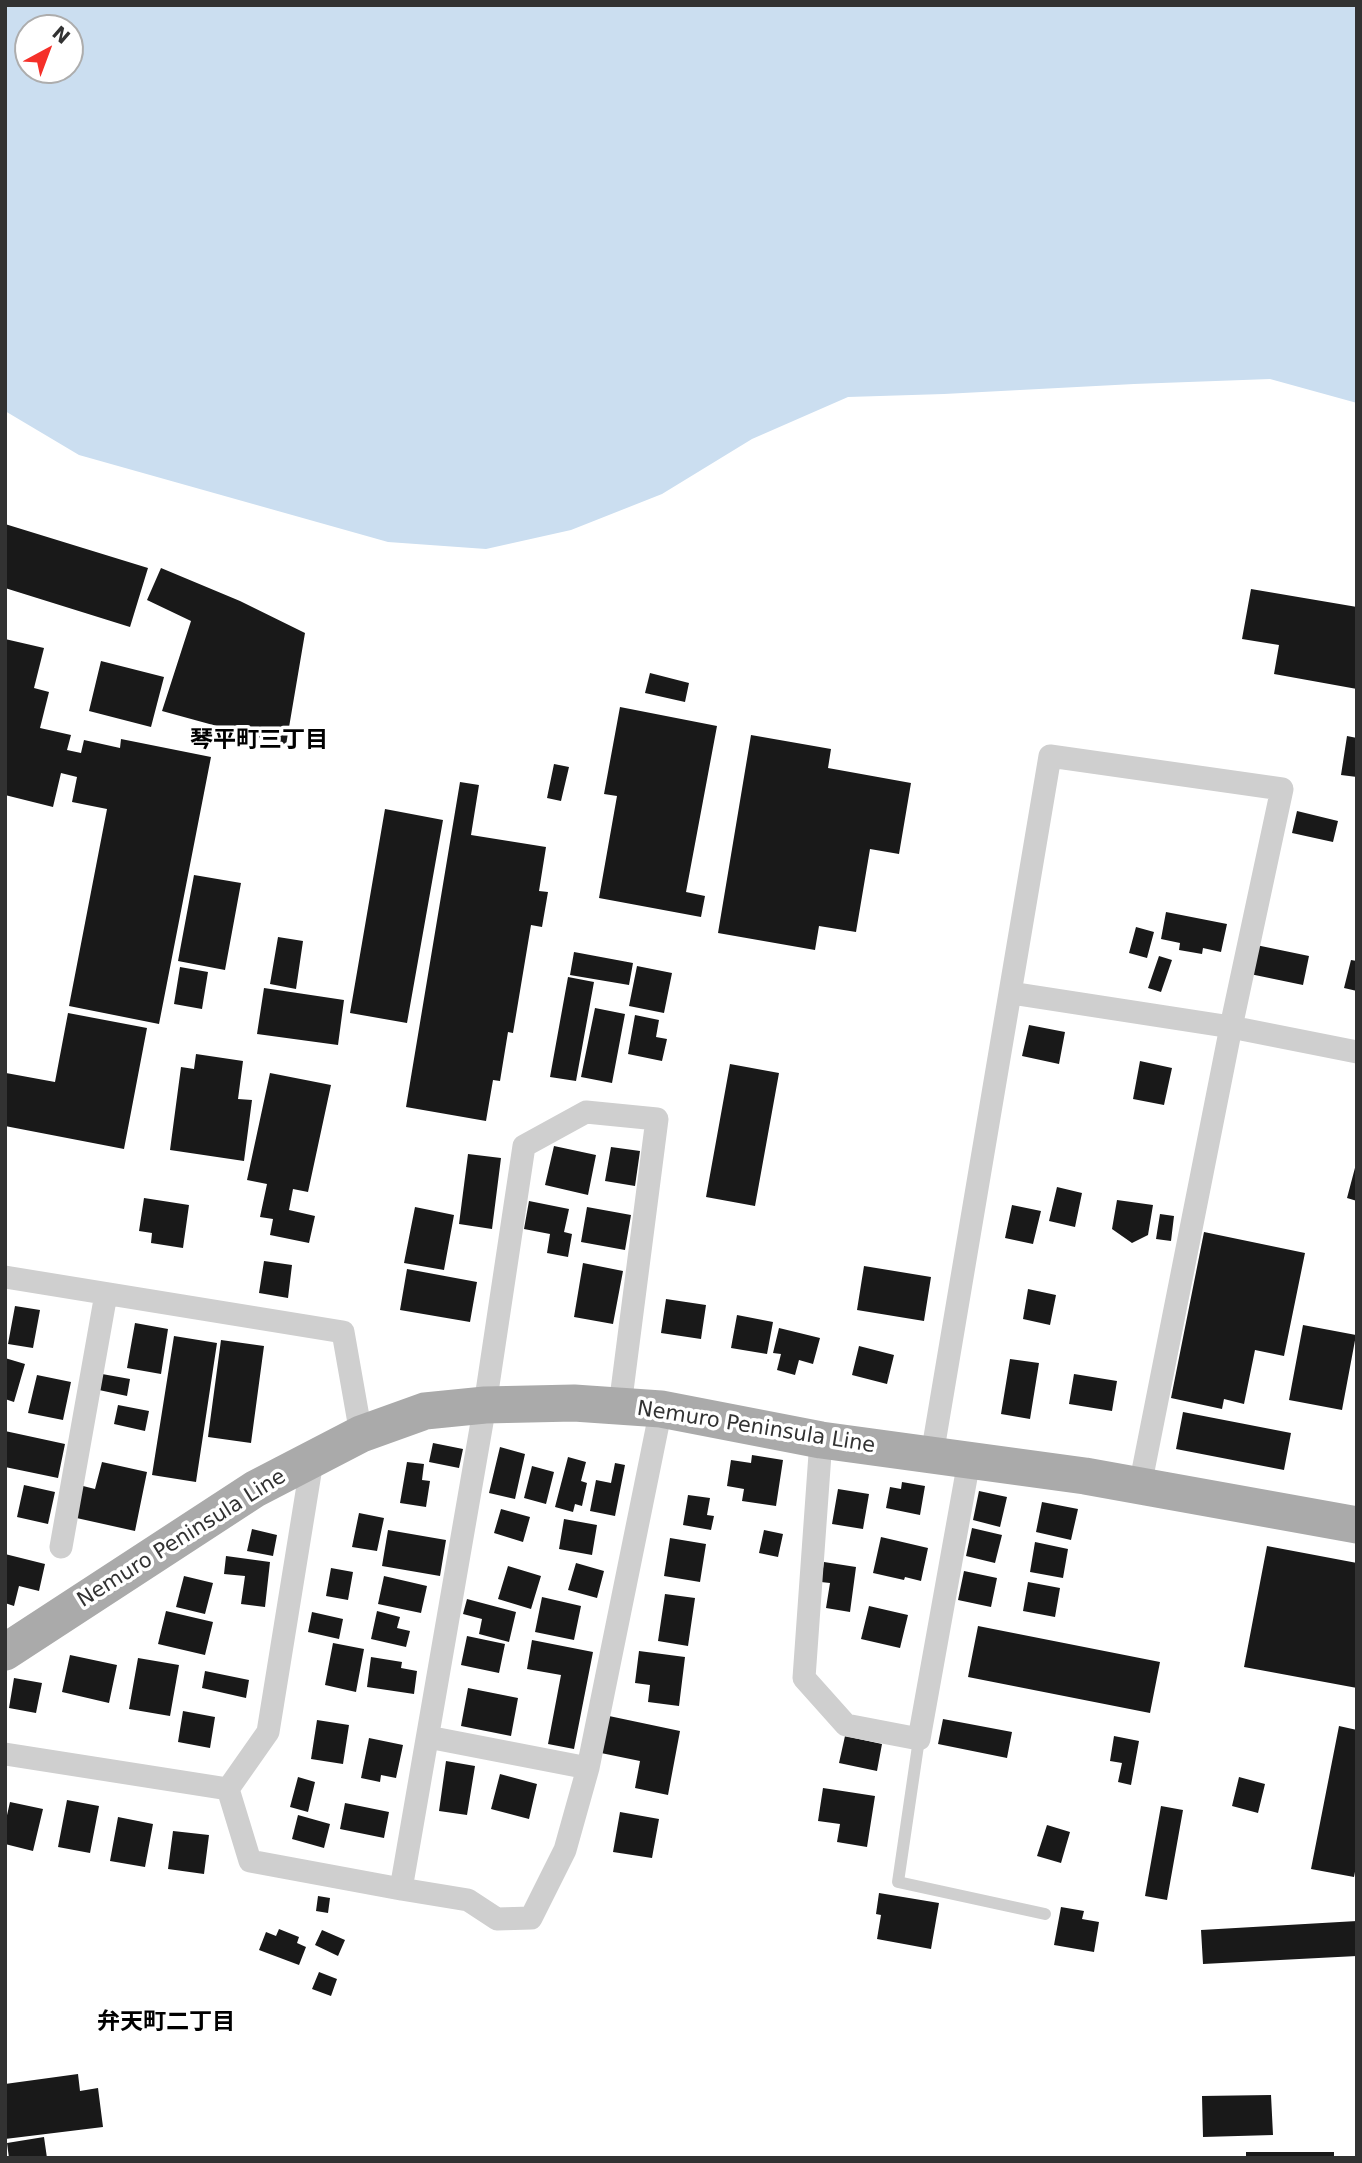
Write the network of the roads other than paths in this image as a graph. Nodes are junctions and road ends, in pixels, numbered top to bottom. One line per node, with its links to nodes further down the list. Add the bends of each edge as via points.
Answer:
1 (1011, 993): 2 (street); 2 (street, via 1050,757 1282,789); 11 (street)
2 (1231, 1027): 3 (street); 14 (street)
3 (1357, 1052)
4 (5, 1277): 5 (street)
5 (106, 1294): 9 (street, via 343,1332); 16 (street)
6 (485, 1405): 7 (main road, Nemuro Peninsula Line); 7 (street, via 524,1146 586,1112 657,1119); 9 (main road, Nemuro Peninsula Line, via 425,1411); 18 (street)
7 (620, 1406): 8 (main road, Nemuro Peninsula Line)
8 (661, 1409): 10 (main road, Nemuro Peninsula Line); 21 (street)
9 (361, 1434): 12 (main road, Nemuro Peninsula Line)
10 (821, 1440): 11 (main road, Nemuro Peninsula Line); 19 (street, via 804,1678 846,1725)
11 (932, 1455): 13 (main road, Nemuro Peninsula Line)
12 (312, 1461): 17 (main road, Nemuro Peninsula Line, via 255,1489); 22 (street, via 268,1732)
13 (969, 1461): 14 (main road, Nemuro Peninsula Line); 19 (street)
14 (1140, 1486): 15 (main road, Nemuro Peninsula Line)
15 (1357, 1525)
16 (61, 1547)
17 (5, 1652)
18 (428, 1737): 21 (street); 23 (street)
19 (919, 1739): 24 (lane, via 898,1882)
20 (5, 1754): 22 (street)
21 (588, 1768): 23 (street, via 565,1850 531,1918 497,1919 468,1900)
22 (228, 1789): 23 (street, via 250,1861)
23 (401, 1889)
24 (1045, 1914)

